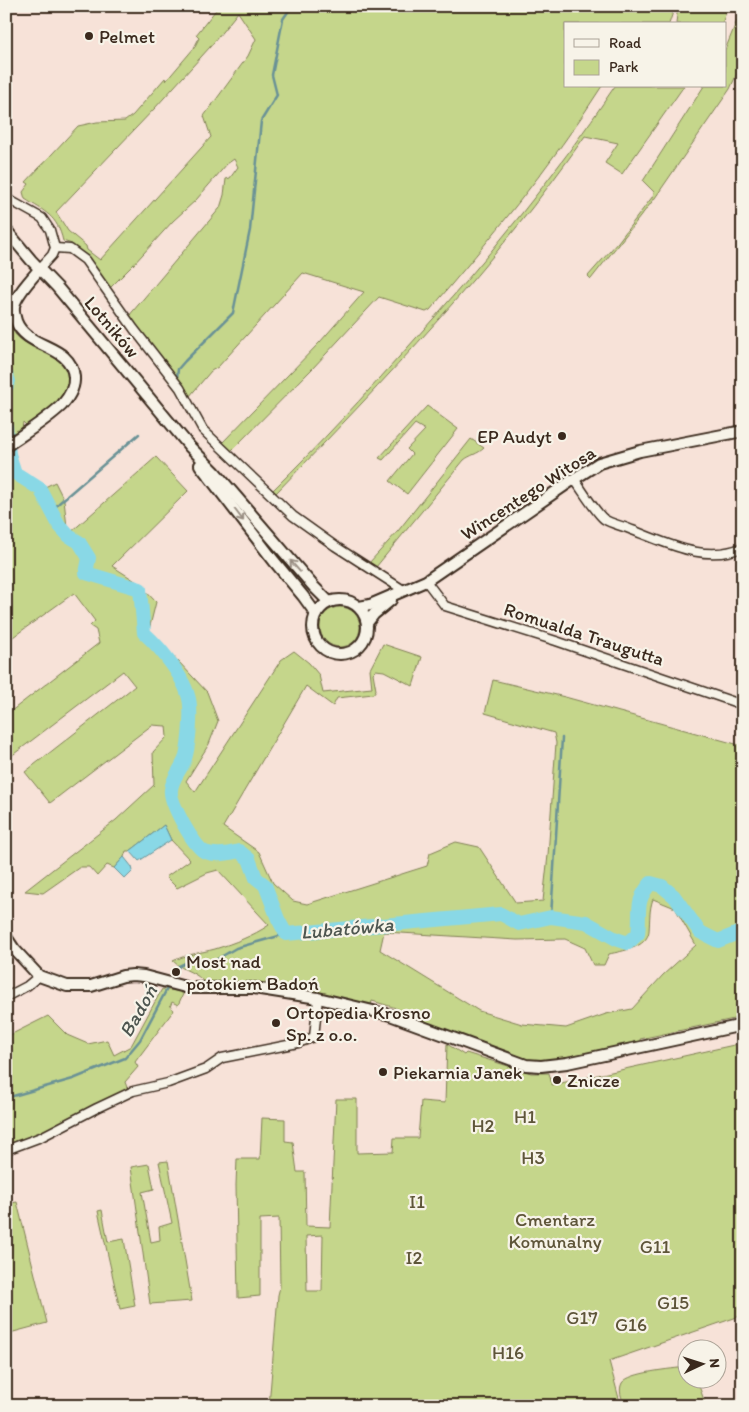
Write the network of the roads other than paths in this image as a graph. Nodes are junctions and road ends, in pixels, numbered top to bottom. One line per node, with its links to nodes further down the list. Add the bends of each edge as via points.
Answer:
1 (6, 198): 3 (street, via 42,218 50,230)
2 (6, 230): 4 (street, Lotników)
3 (55, 248): 4 (street); 12 (street, via 70,249 85,260 180,388 203,430 293,516)
4 (40, 268): 5 (street); 8 (street, Lotników)
5 (10, 303): 7 (street, via 18,326 30,339 55,350 70,363 74,382 72,391 62,404)
6 (743, 432): 9 (street, Wincentego Witosa, via 616,457 599,463)
7 (6, 446)
8 (190, 447): 13 (street, Lotników, one-way to 8); 15 (street, Lotników, one-way to 15)
9 (574, 479): 10 (street, via 604,519 664,543 697,552 710,554); 11 (street, Wincentego Witosa)
10 (743, 547)
11 (426, 581): 12 (street, Wincentego Witosa); 17 (street, Romualda Traugutta, via 445,606)
12 (402, 592): 14 (street, Wincentego Witosa); 16 (street, Wincentego Witosa)
13 (329, 602): 14 (street, via 344,600); 15 (street)
14 (359, 607): 16 (street)
15 (316, 614): 16 (street, via 313,622 315,639 320,646 335,654 344,654 359,646 364,640)
16 (367, 623)
17 (743, 705)
18 (6, 937): 19 (street)
19 (39, 976): 20 (street); 21 (street, via 77,987 134,975 189,988 254,988)
20 (6, 997)
21 (318, 998): 22 (street, via 390,1015 526,1065 541,1066); 23 (street, via 314,1036 298,1043 222,1058 206,1069 133,1091 41,1137)
22 (743, 1025)
23 (6, 1150)

